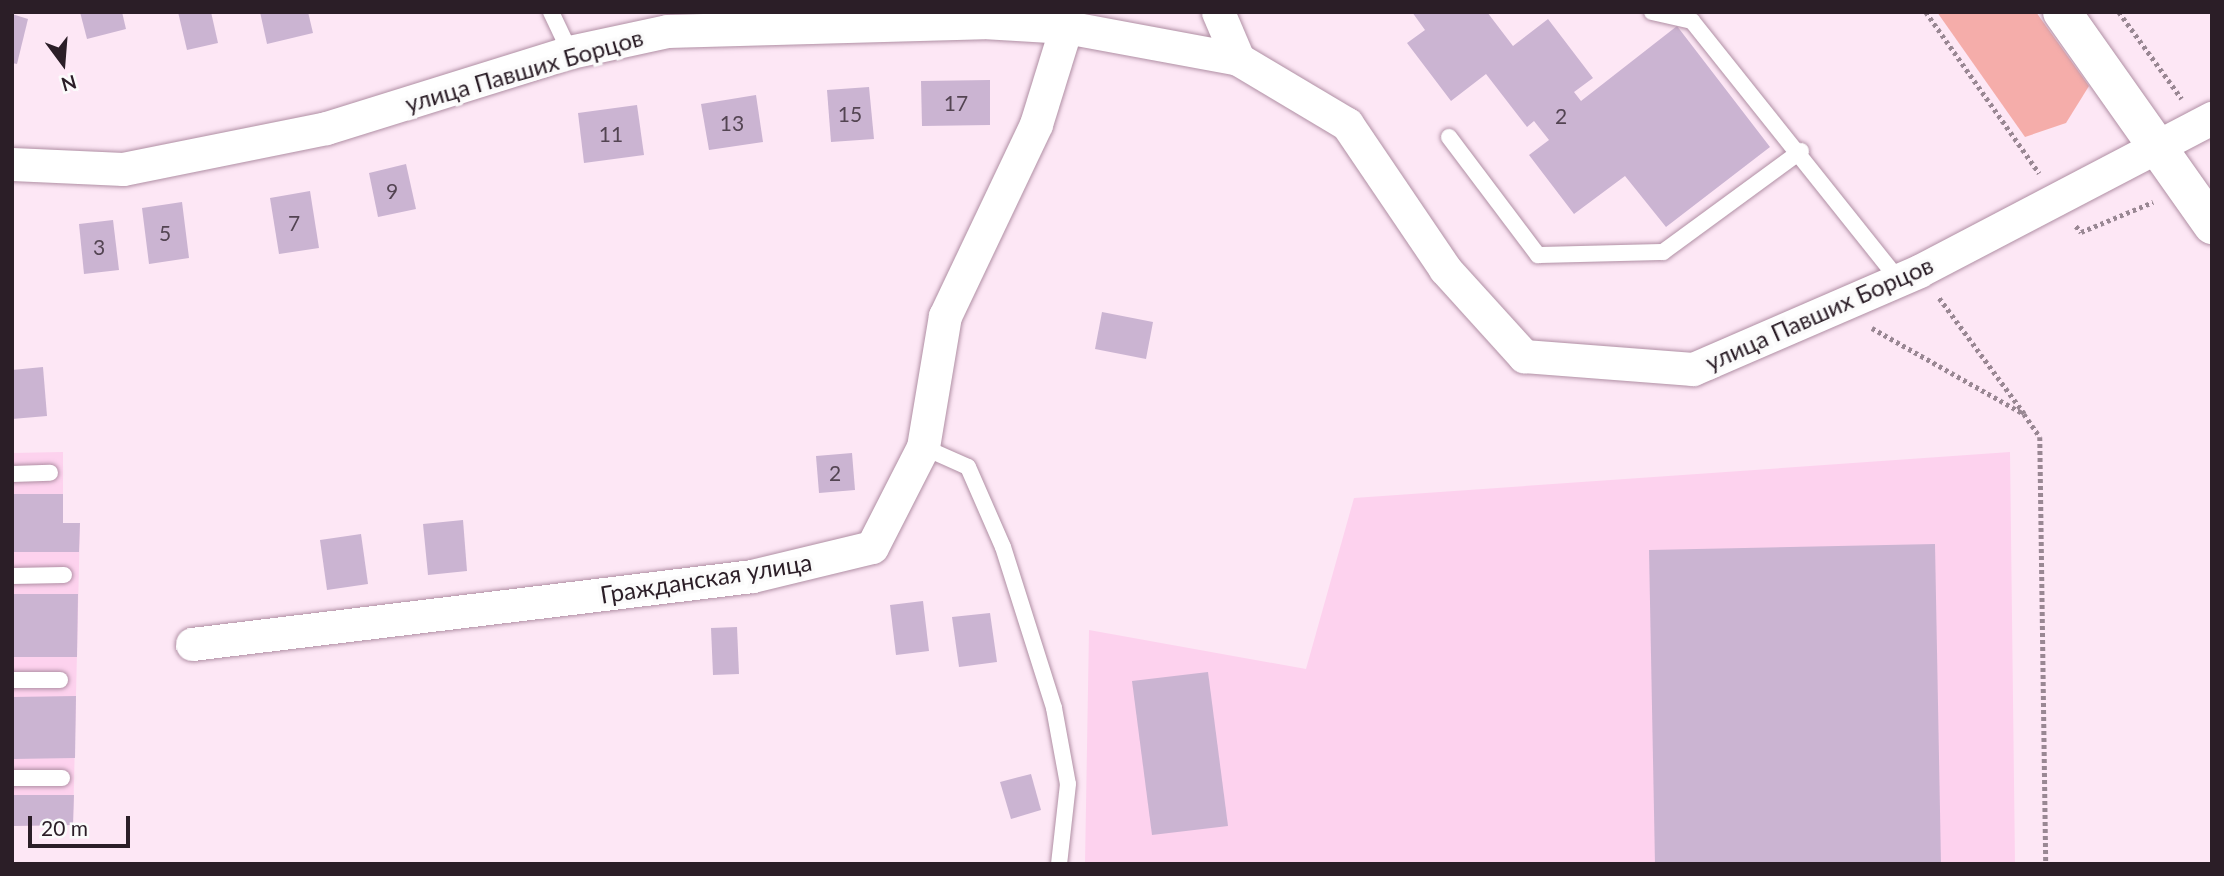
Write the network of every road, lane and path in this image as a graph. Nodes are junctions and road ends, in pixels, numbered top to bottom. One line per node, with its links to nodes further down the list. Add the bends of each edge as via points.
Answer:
1 (551, 12): 9 (lane)
2 (1218, 12): 10 (street)
3 (1652, 12): 14 (lane, via 1692,21)
4 (1926, 12): 17 (path)
5 (2062, 12): 13 (main road)
6 (2119, 12): 11 (path)
7 (666, 21): 8 (street, улица Павших Борцов, via 983,22); 9 (street, улица Павших Борцов)
8 (1066, 27): 10 (street, улица Павших Борцов); 22 (street, Гражданская улица, via 1036,124 945,316)
9 (570, 52): 15 (street, улица Павших Борцов, via 326,128 123,169)
10 (1238, 59): 20 (street, улица Павших Борцов, via 1347,124 1446,269 1524,356 1693,369)
11 (2206, 121): 13 (street, улица Павших Борцов)
12 (1449, 137): 14 (lane, via 1538,255 1663,251)
13 (2158, 148): 16 (main road); 17 (street, улица Павших Борцов)
14 (1801, 151): 19 (lane)
15 (12, 164)
16 (2186, 188): 17 (path, via 2081,233); 18 (main road)
17 (2059, 201): 19 (street, улица Павших Борцов)
18 (2212, 225)
19 (1909, 275): 20 (street, улица Павших Борцов); 21 (path)
20 (1835, 308): 21 (path)
21 (2024, 414): 33 (path, via 2040,436)
22 (923, 447): 27 (street, Гражданская улица, via 872,547 752,576); 32 (lane, via 968,467 1003,547 1054,708 1069,785)
23 (50, 473): 24 (lane)
24 (12, 474)
25 (64, 575): 26 (lane)
26 (12, 576)
27 (192, 644)
28 (12, 680): 29 (lane)
29 (60, 680)
30 (12, 778): 31 (lane)
31 (62, 778)
32 (1059, 864)
33 (2046, 864)

